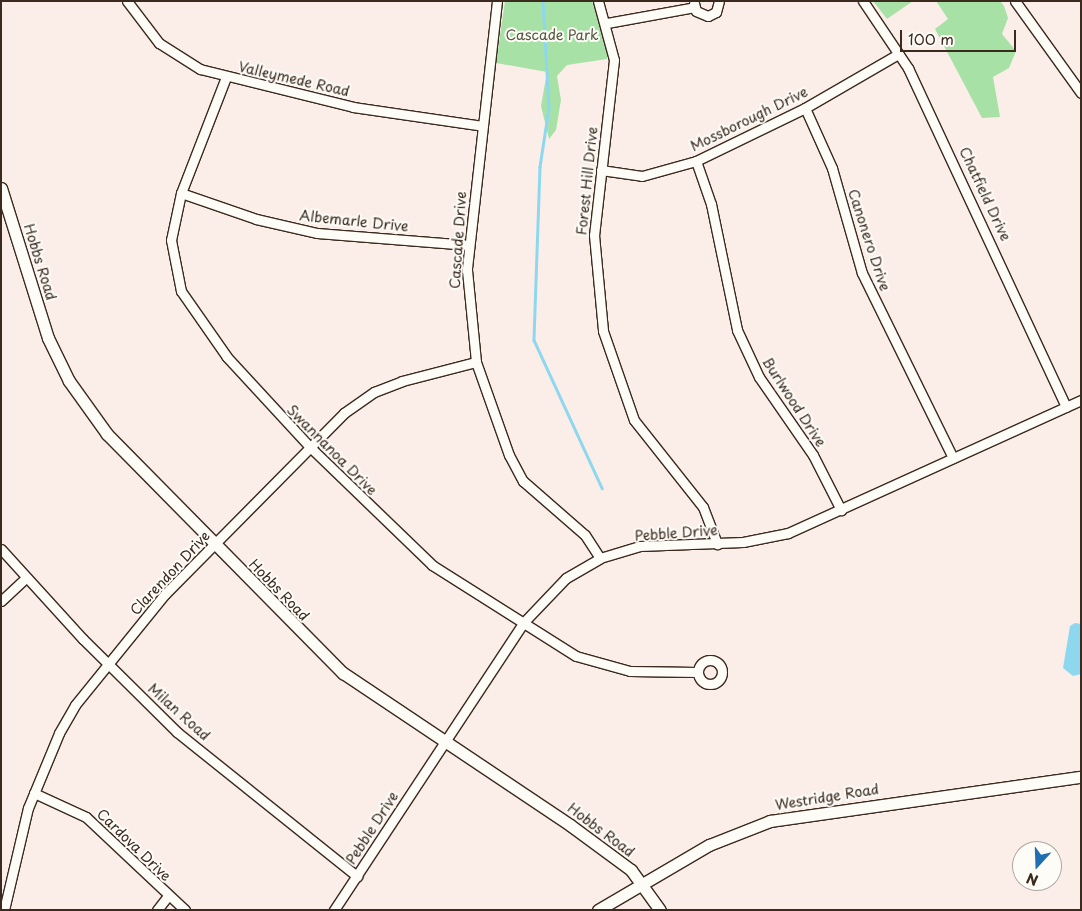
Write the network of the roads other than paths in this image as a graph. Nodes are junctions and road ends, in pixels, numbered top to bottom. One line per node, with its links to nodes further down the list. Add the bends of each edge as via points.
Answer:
1 (127, 1): 10 (street, Valleymede Road, via 143,27 178,58)
2 (497, 1): 13 (street, Cascade Drive)
3 (598, 1): 8 (street, Forest Hill Drive)
4 (719, 1): 7 (street, via 716,12 708,16)
5 (863, 1): 9 (street, Chatfield Drive)
6 (1015, 1): 11 (street)
7 (694, 4): 8 (street)
8 (607, 23): 15 (street, Forest Hill Drive, via 614,60)
9 (898, 54): 12 (street, Mossborough Drive); 21 (street, Chatfield Drive, via 973,200)
10 (226, 77): 13 (street, Valleymede Road, via 353,107); 17 (street, Swannanoa Drive)
11 (1081, 93)
12 (805, 108): 14 (street, Mossborough Drive); 23 (street, Canonero Drive, via 832,168 862,273)
13 (483, 126): 18 (street, Cascade Drive)
14 (696, 161): 15 (street, Mossborough Drive, via 642,176); 24 (street, Burlwood Drive, via 711,204 737,330 759,377 813,455)
15 (601, 170): 25 (street, Forest Hill Drive, via 594,235 596,280 614,369 634,420 703,507)
16 (1, 188): 26 (street, Hobbs Road, via 48,338 69,381 107,434)
17 (181, 194): 18 (street, Albemarle Drive, via 256,219 316,233); 22 (street, Swannanoa Drive, via 173,219 171,258 187,304 254,390)
18 (469, 246): 19 (street, Cascade Drive, via 468,301)
19 (476, 362): 22 (street, Clarendon Drive, via 374,392 344,413); 28 (street, Cascade Drive, via 505,446 523,481 585,536)
20 (1081, 400): 21 (street, Pebble Drive)
21 (1066, 407): 23 (street, Pebble Drive)
22 (311, 448): 26 (street, Clarendon Drive); 31 (street, Swannanoa Drive, via 409,546)
23 (953, 458): 24 (street, Pebble Drive)
24 (841, 510): 25 (street, Pebble Drive, via 788,533)
25 (717, 544): 28 (street, Pebble Drive, via 640,546)
26 (214, 545): 32 (street, Clarendon Drive, via 166,594); 34 (street, Hobbs Road, via 342,673)
27 (1, 549): 29 (street, Milan Road)
28 (600, 558): 31 (street, Pebble Drive, via 560,583)
29 (25, 579): 30 (street); 32 (street, Milan Road)
30 (1, 601)
31 (523, 623): 33 (street, Swannanoa Drive, via 576,656 603,666 646,672); 34 (street, Pebble Drive)
32 (107, 664): 36 (street, Clarendon Drive, via 75,705 41,770); 37 (street, Milan Road, via 177,732)
33 (697, 672)
34 (445, 742): 37 (street, Pebble Drive); 38 (street, Hobbs Road, via 555,814)
35 (1081, 776): 38 (street, Westridge Road, via 770,821 716,842)
36 (34, 793): 39 (street, Cardova Drive, via 86,817); 40 (street, Clarendon Drive)
37 (357, 876): 43 (street, Pebble Drive)
38 (642, 884): 44 (street, Westridge Road); 45 (street, Hobbs Road)
39 (168, 896): 41 (street); 42 (street, Cardova Drive)
40 (4, 910)
41 (157, 910)
42 (185, 910)
43 (334, 910)
44 (598, 910)
45 (660, 910)

